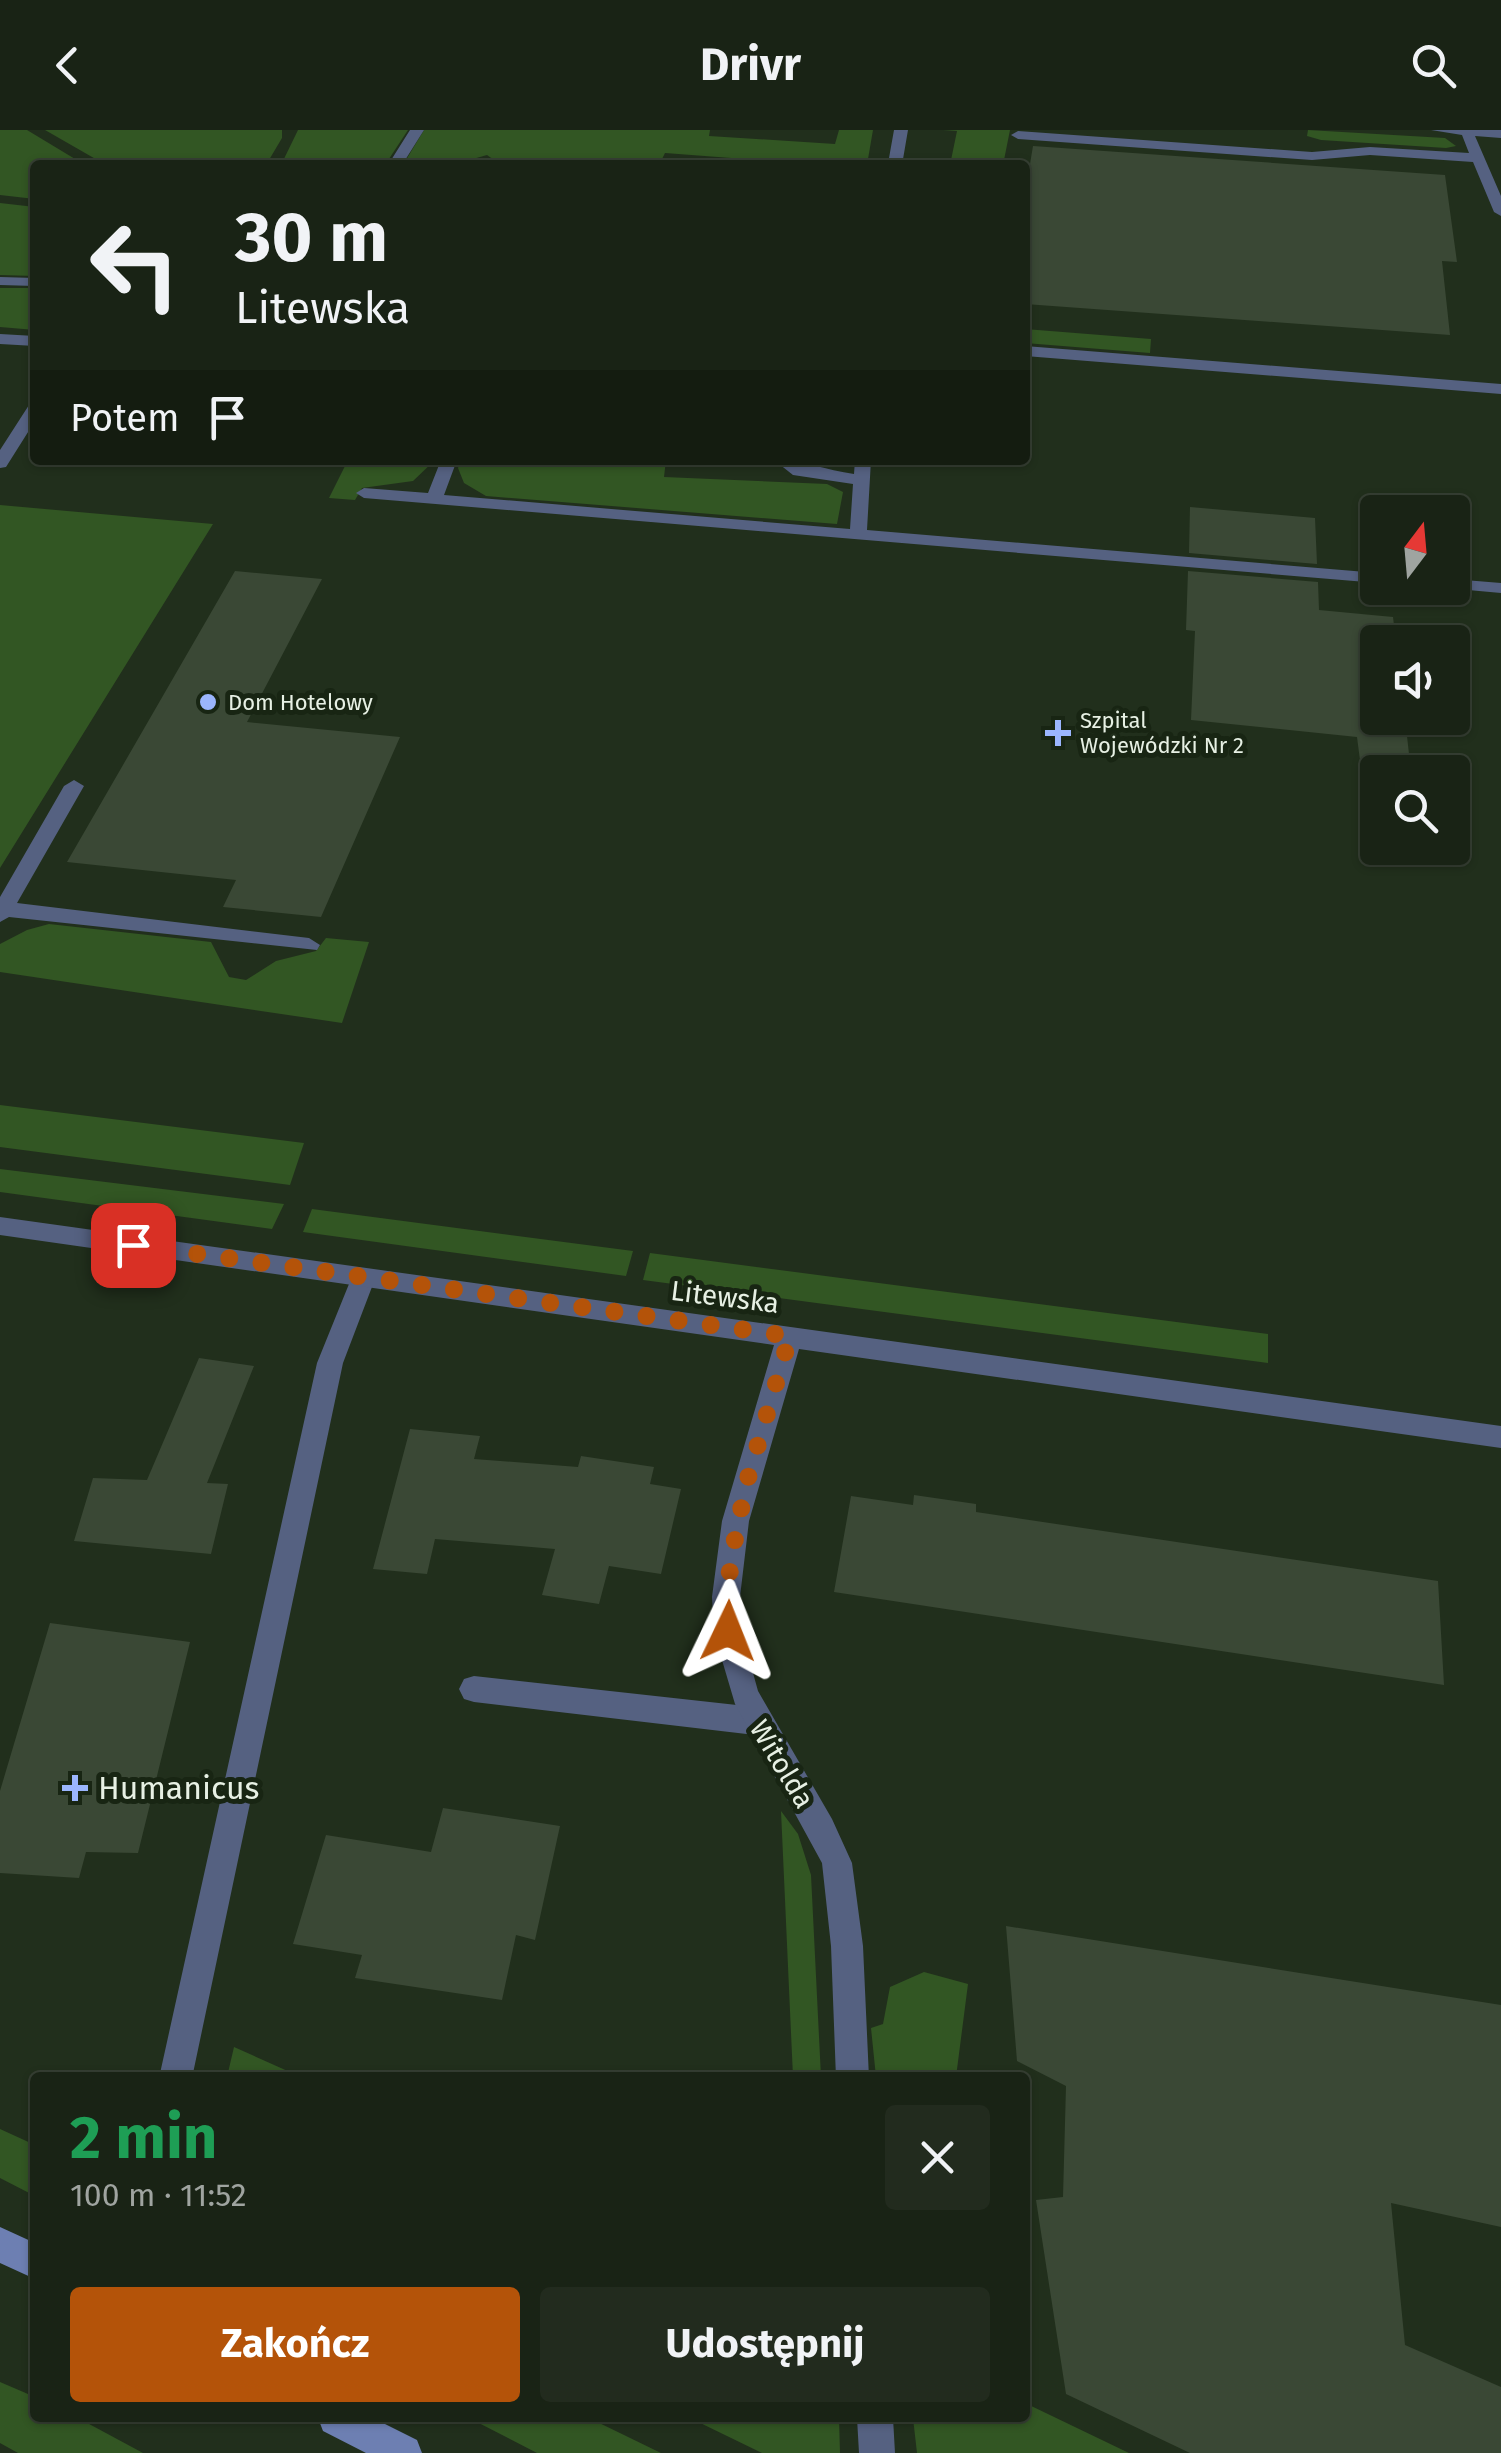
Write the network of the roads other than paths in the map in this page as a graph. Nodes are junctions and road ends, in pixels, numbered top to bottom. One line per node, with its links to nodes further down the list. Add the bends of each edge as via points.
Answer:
1 (417, 130): 8 (street)
2 (901, 130): 9 (street)
3 (1438, 130): 4 (street)
4 (1467, 132): 5 (street); 7 (street)
5 (1501, 134)
6 (1018, 135): 7 (street)
7 (1477, 158): 10 (street)
8 (398, 160)
9 (896, 160)
10 (1501, 212)
11 (0, 282): 12 (street)
12 (30, 282)
13 (0, 339): 14 (street)
14 (30, 341)
15 (1030, 351): 16 (street)
16 (1501, 389)
17 (30, 416): 18 (street)
18 (0, 463)
19 (446, 465): 24 (street)
20 (789, 465): 22 (street)
21 (862, 465): 22 (street)
22 (862, 480): 25 (street)
23 (364, 494): 24 (street)
24 (434, 499): 25 (street)
25 (858, 535): 26 (street)
26 (1360, 577)
27 (1470, 585): 28 (street)
28 (1501, 588)
29 (74, 786): 30 (street)
30 (2, 912): 31 (street)
31 (309, 945)
32 (0, 1226): 33 (street, Litewska)
33 (363, 1278): 34 (street, Litewska); 38 (street, via 330,1363)
34 (790, 1336): 35 (street, Litewska); 37 (street, Witolda, via 730,1564 728,1631)
35 (1501, 1437)
36 (474, 1689): 37 (street)
37 (755, 1721): 39 (street, Witolda, via 837,1861)
38 (176, 2072)
39 (854, 2072)
40 (344, 2422): 42 (street)
41 (875, 2422): 43 (street)
42 (404, 2453)
43 (877, 2453)

